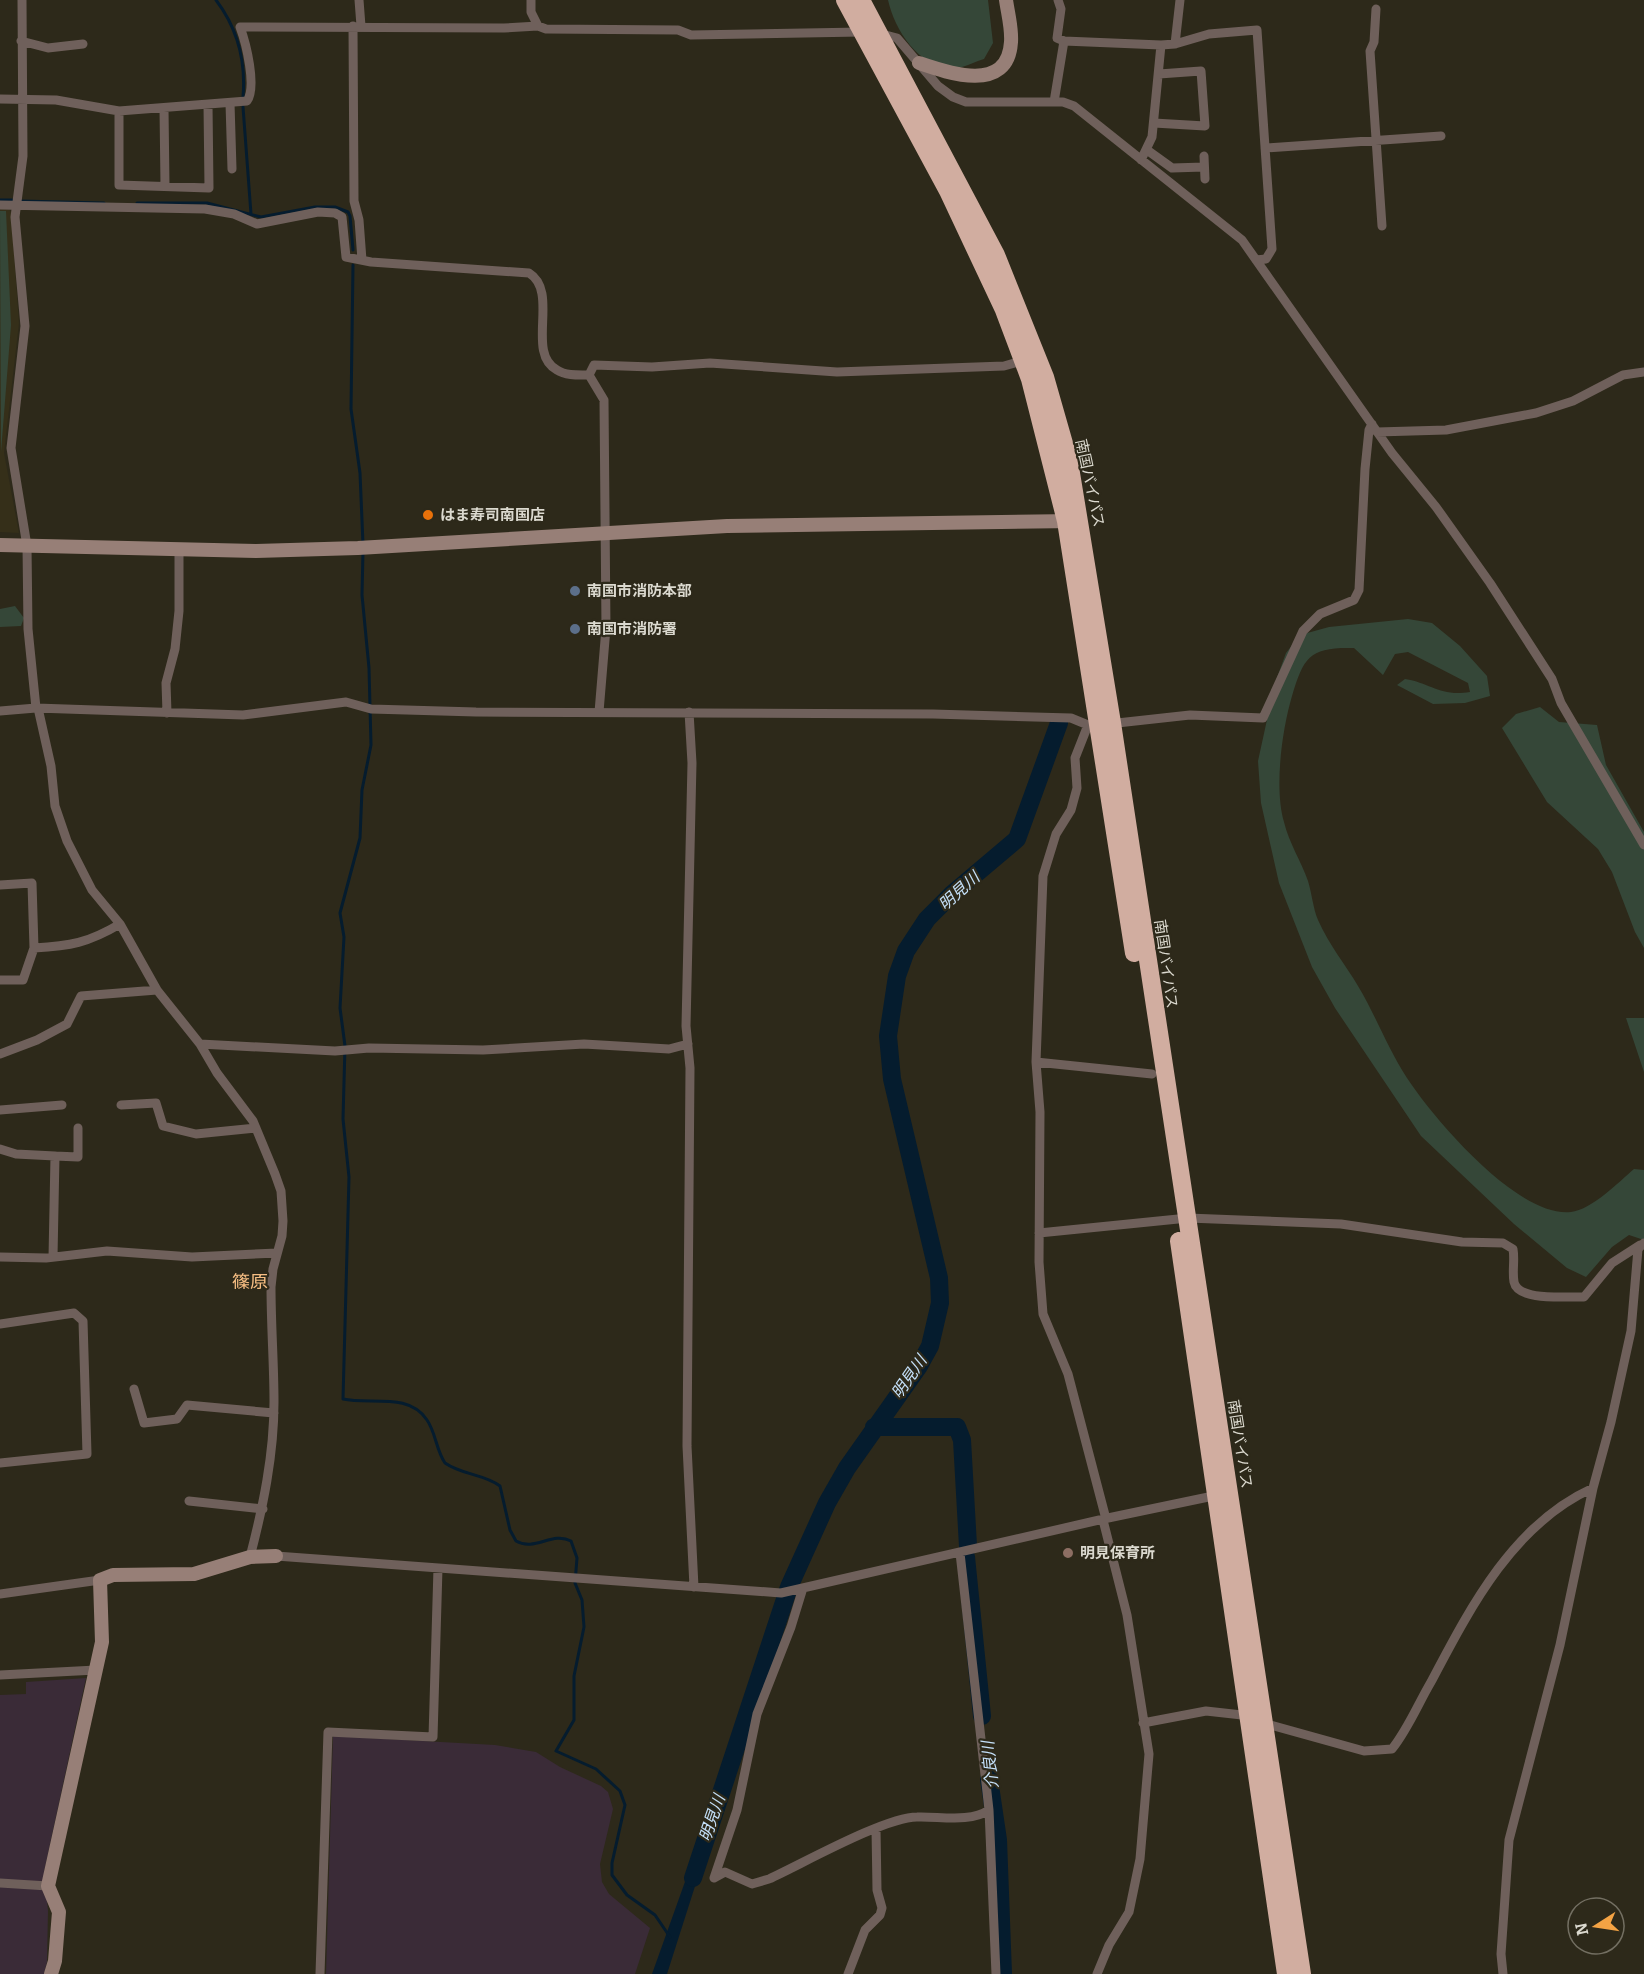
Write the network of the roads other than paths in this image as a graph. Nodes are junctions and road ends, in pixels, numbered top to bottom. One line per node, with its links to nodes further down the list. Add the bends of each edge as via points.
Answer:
1 (22, 0): 14 (street)
2 (359, 0): 10 (street)
3 (531, 0): 11 (street, via 531,12)
4 (845, 0): 12 (highway, 南国バイパス)
5 (861, 0): 12 (highway, 南国バイパス)
6 (1005, 0): 18 (street, via 1011,45 995,71 973,78)
7 (1058, 0): 13 (street, via 1061,9 1057,38)
8 (1180, 0): 16 (street)
9 (1376, 9): 29 (street, via 1370,51)
10 (357, 26): 11 (street); 23 (street, via 240,27 251,79 250,98); 41 (street, via 354,201)
11 (538, 26): 12 (street, via 678,30 691,35)
12 (871, 33): 18 (street, via 897,38); 43 (highway, 南国バイパス)
13 (1064, 41): 17 (street); 22 (street)
14 (21, 42): 15 (street, via 48,48); 21 (street)
15 (83, 44)
16 (1175, 44): 17 (street); 30 (street, via 1209,34 1257,30)
17 (1161, 45): 19 (street)
18 (919, 63): 22 (street, via 938,86 966,102)
19 (1159, 74): 27 (street); 27 (street, via 1201,70 1205,126)
20 (0, 99): 21 (street)
21 (23, 99): 26 (street, via 75,102); 39 (street, via 23,156)
22 (1054, 102): 33 (street, via 1074,106)
23 (230, 103): 24 (street); 35 (street)
24 (208, 105): 25 (street); 37 (street, via 209,189)
25 (164, 108): 26 (street); 37 (street)
26 (118, 111): 37 (street, via 119,185)
27 (1154, 123): 31 (street)
28 (1441, 136): 29 (street)
29 (1376, 141): 30 (street); 40 (street)
30 (1265, 148): 42 (street, via 1272,249 1266,259)
31 (1147, 150): 33 (street); 34 (street, via 1172,168)
32 (1204, 156): 34 (street)
33 (1141, 160): 42 (street, via 1202,205 1242,240)
34 (1204, 167): 36 (street)
35 (232, 169)
36 (1204, 179)
37 (165, 186)
38 (0, 205): 39 (street)
39 (15, 205): 41 (street, via 205,209 234,214 257,224 318,212 335,213 342,217 346,257); 50 (street, via 25,326 11,448)
40 (1382, 226)
41 (362, 260): 45 (street, via 529,273 538,278 542,289 543,345 548,362 557,370)
42 (1256, 260): 46 (street)
43 (1030, 358): 45 (street, via 1004,366 837,372 710,363 652,367 604,364 594,365); 47 (highway, 南国バイパス, via 1069,461)
44 (1644, 372): 46 (street, via 1615,378 1573,401 1536,413 1446,430)
45 (589, 375): 48 (street, via 604,400)
46 (1375, 428): 57 (street, via 1369,430 1366,459 1359,590 1354,600 1320,614 1302,631 1263,718 1190,715); 59 (street, via 1490,583 1552,679 1561,703)
47 (1073, 521): 48 (street, via 727,526); 57 (highway, 南国バイパス)
48 (605, 534): 51 (street, via 362,548); 54 (street, via 606,628)
49 (0, 545): 50 (street)
50 (27, 546): 51 (street); 52 (street, via 28,629)
51 (179, 549): 56 (street, via 179,612 166,683)
52 (37, 708): 53 (street); 56 (street); 62 (street, via 51,766 55,806 67,841 92,890)
53 (0, 711)
54 (599, 712): 55 (street); 56 (street, via 368,708 346,702 243,715)
55 (689, 712): 57 (street, via 1071,718); 67 (street, via 692,763)
56 (167, 713)
57 (1100, 724): 69 (street, via 1075,759 1077,788 1071,810 1056,834 1043,876); 70 (highway, 南国バイパス); 78 (highway, 南国バイパス)
58 (1644, 823): 59 (street)
59 (1637, 831): 60 (street)
60 (1644, 845)
61 (0, 885): 63 (street, via 32,883)
62 (120, 924): 63 (street, via 93,940); 65 (street)
63 (34, 948): 64 (street, via 23,980)
64 (0, 980)
65 (157, 990): 66 (street); 68 (street, via 81,996 67,1024)
66 (200, 1044): 67 (street, via 483,1050 584,1044 669,1049); 75 (street)
67 (688, 1044): 98 (street, via 687,1446)
68 (0, 1054)
69 (1036, 1062): 70 (street); 79 (street, via 1040,1112)
70 (1152, 1074): 78 (highway, 南国バイパス)
71 (62, 1105): 73 (street)
72 (121, 1105): 75 (street, via 156,1103 163,1126 195,1134)
73 (0, 1110)
74 (78, 1128): 77 (street, via 78,1157)
75 (256, 1128): 81 (street, via 281,1191 282,1236)
76 (0, 1149): 77 (street)
77 (55, 1156): 83 (street)
78 (1182, 1219): 79 (street); 80 (street, via 1341,1224 1462,1242 1503,1243 1513,1249 1514,1283 1527,1295 1584,1297 1612,1263); 89 (highway, 南国バイパス)
79 (1039, 1233): 92 (street, via 1043,1314 1068,1374)
80 (1642, 1244): 88 (street, via 1631,1331)
81 (277, 1253): 83 (street, via 192,1257 107,1251); 86 (street, via 271,1287)
82 (0, 1257): 83 (street)
83 (53, 1257)
84 (0, 1324): 87 (street, via 79,1315 83,1321 87,1454)
85 (134, 1389): 86 (street, via 144,1423 177,1419 187,1405)
86 (273, 1413): 91 (street)
87 (0, 1463)
88 (1593, 1488): 103 (street, via 1554,1511 1517,1545 1477,1601 1392,1749 1364,1751); 116 (street, via 1560,1645 1509,1840)
89 (1222, 1495): 92 (street); 103 (highway, 南国バイパス)
90 (189, 1501): 91 (street)
91 (263, 1509): 95 (street)
92 (1104, 1519): 93 (street); 104 (street, via 1129,1625)
93 (960, 1553): 99 (street); 105 (street)
94 (276, 1556): 95 (street); 96 (street)
95 (250, 1557): 97 (street, via 194,1574 113,1575)
96 (438, 1568): 98 (street); 110 (street, via 433,1737 328,1732)
97 (100, 1580): 100 (street); 101 (street, via 102,1642)
98 (694, 1587): 99 (street, via 781,1593)
99 (799, 1589): 106 (street, via 797,1610 757,1714 737,1810 714,1878 725,1872 744,1882 760,1882)
100 (0, 1594)
101 (96, 1670): 102 (street); 108 (street)
102 (0, 1675)
103 (1256, 1719): 104 (street, via 1193,1712); 114 (highway, 南国バイパス); 115 (highway, 南国バイパス)
104 (1143, 1723): 113 (street, via 1149,1754 1140,1859 1129,1912)
105 (989, 1810): 106 (street, via 981,1815 915,1816); 112 (street)
106 (876, 1829): 111 (street, via 877,1890 882,1908 865,1930)
107 (0, 1883): 108 (street)
108 (48, 1886): 109 (street, via 59,1912)
109 (51, 1974)
110 (320, 1974)
111 (848, 1974)
112 (996, 1974)
113 (1097, 1974)
114 (1286, 1974)
115 (1302, 1974)
116 (1503, 1974)

